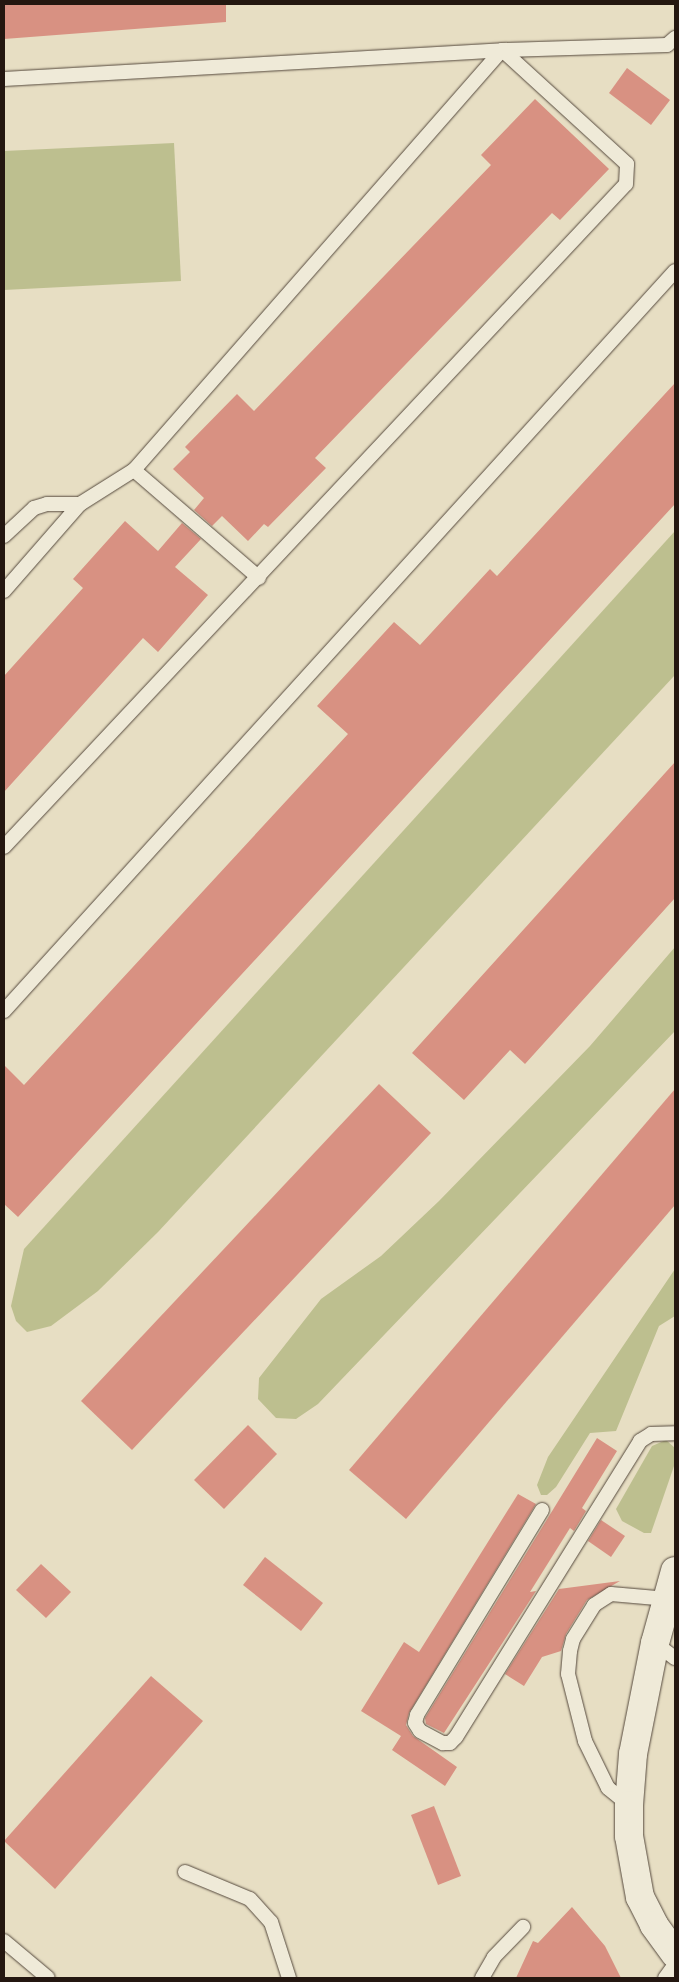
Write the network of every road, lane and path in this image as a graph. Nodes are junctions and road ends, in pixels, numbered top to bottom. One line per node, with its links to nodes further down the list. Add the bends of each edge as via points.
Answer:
1 (675, 38): 2 (lane, via 667,45)
2 (502, 50): 3 (lane); 5 (lane); 8 (lane, via 628,164 626,184)
3 (4, 79)
4 (675, 271): 11 (lane)
5 (134, 470): 6 (lane); 8 (lane)
6 (80, 504): 7 (lane, via 47,504 34,508); 9 (lane)
7 (4, 536)
8 (259, 578): 10 (lane)
9 (4, 590)
10 (4, 847)
11 (4, 1011)
12 (675, 1433): 13 (lane, via 651,1434 640,1441 456,1737 450,1744 443,1744 420,1731 415,1723 417,1715)
13 (542, 1510)
14 (675, 1571): 15 (main road)
15 (668, 1598): 16 (main road); 17 (lane, via 611,1594 594,1605 573,1639 570,1651 568,1674 585,1741 608,1788)
16 (665, 1651): 17 (main road, via 633,1754)
17 (629, 1805): 21 (main road, via 630,1843 640,1897 654,1925)
18 (185, 1872): 24 (lane, via 250,1899 271,1922)
19 (523, 1927): 25 (lane, via 494,1956)
20 (4, 1941): 23 (lane)
21 (675, 1954)
22 (675, 1964): 26 (lane)
23 (48, 1978)
24 (289, 1978)
25 (482, 1978)
26 (665, 1978)

